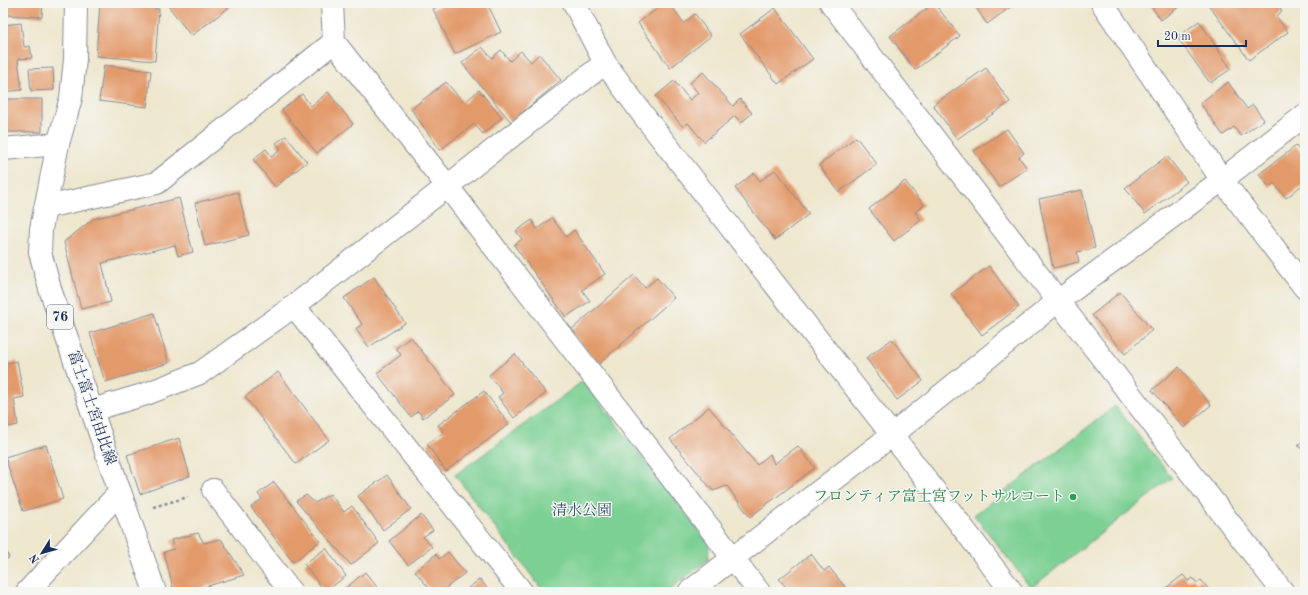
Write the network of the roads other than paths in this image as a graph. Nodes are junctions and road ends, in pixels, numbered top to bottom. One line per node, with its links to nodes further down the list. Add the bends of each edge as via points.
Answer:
1 (76, 3): 9 (street, 富士富士宮由比線 / 76, via 71,98)
2 (332, 3): 6 (street)
3 (574, 3): 7 (street)
4 (831, 3): 15 (street)
5 (1102, 3): 11 (street)
6 (334, 42): 12 (street); 13 (street, via 157,183)
7 (605, 63): 12 (street); 18 (street)
8 (1305, 115): 11 (street)
9 (58, 144): 10 (street); 13 (street, 富士富士宮由比線 / 76)
10 (3, 148)
11 (1222, 180): 14 (street); 15 (street)
12 (448, 187): 16 (street); 21 (street)
13 (46, 207): 17 (street, 富士富士宮由比線 / 76, via 41,229 40,252)
14 (1305, 288)
15 (1058, 301): 18 (street); 29 (street)
16 (294, 306): 17 (street, via 200,373 146,394); 25 (street)
17 (92, 410): 20 (street, 富士富士宮由比線 / 76)
18 (892, 435): 21 (street); 28 (street)
19 (213, 490): 24 (street)
20 (120, 492): 22 (street); 23 (street, 富士富士宮由比線)
21 (734, 558): 26 (street); 27 (street)
22 (27, 592)
23 (156, 592)
24 (291, 592)
25 (522, 592)
26 (690, 592)
27 (759, 592)
28 (1012, 592)
29 (1282, 592)

